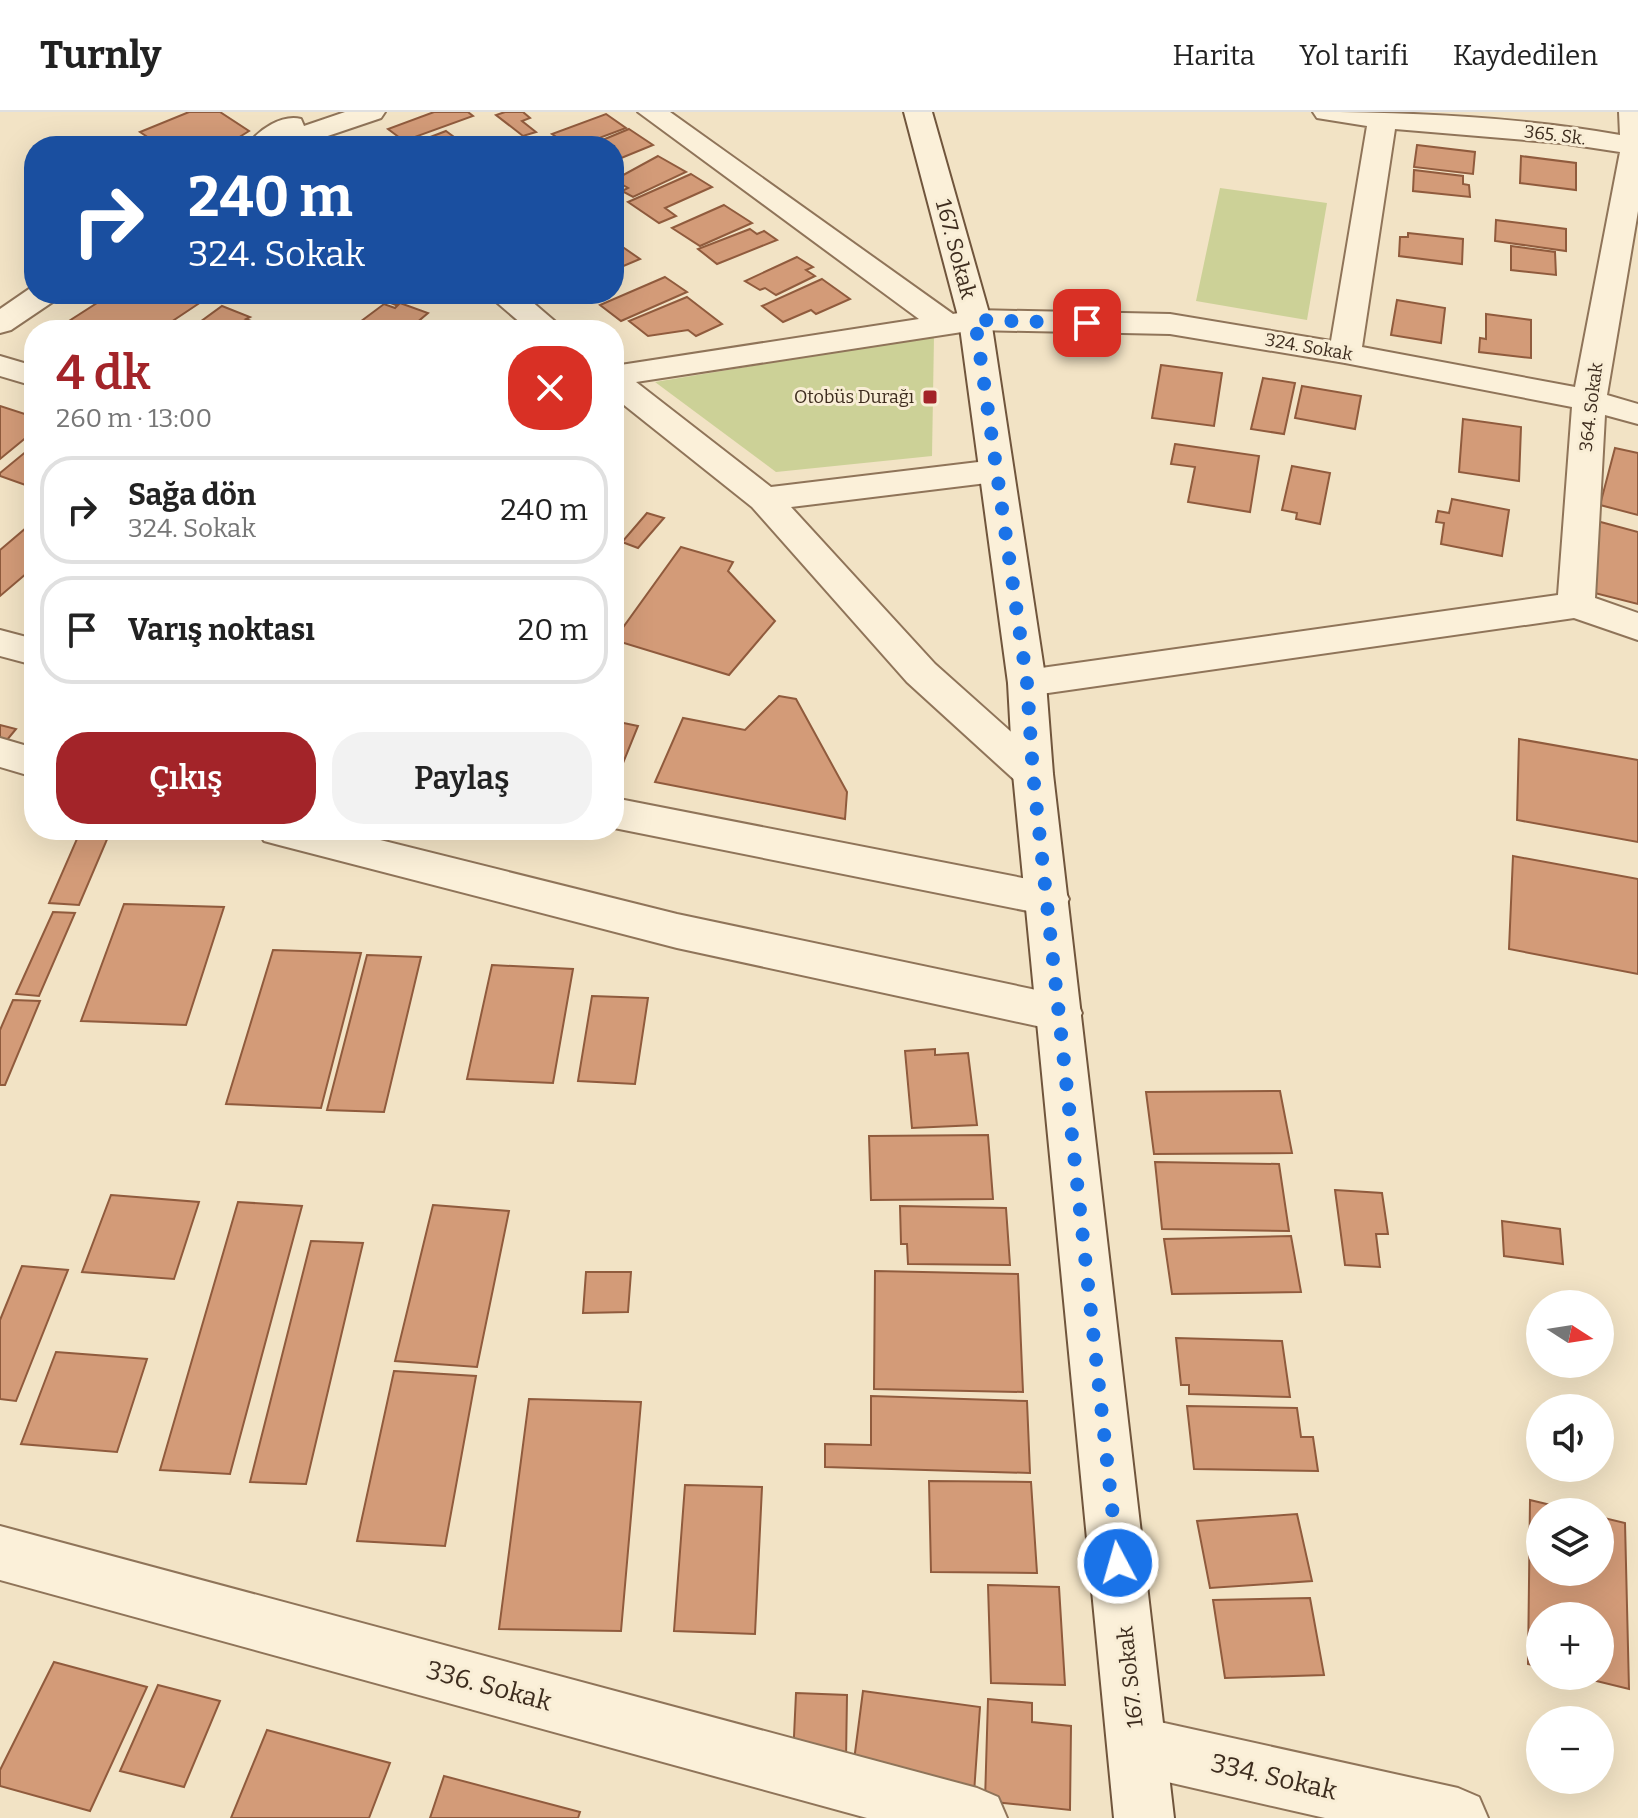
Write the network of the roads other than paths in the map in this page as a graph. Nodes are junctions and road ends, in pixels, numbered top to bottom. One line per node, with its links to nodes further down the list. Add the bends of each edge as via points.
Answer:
1 (371, 112): 7 (street)
2 (652, 112): 12 (street)
3 (918, 112): 12 (street, 167. Sokak)
4 (1327, 112): 6 (street, 365. Sk.)
5 (1633, 112): 8 (street, 364. Sokak)
6 (1382, 120): 8 (street, 365. Sk., via 1551,133); 14 (street)
7 (297, 130)
8 (1637, 146): 19 (street, 364. Sokak)
9 (28, 304): 13 (street)
10 (516, 304): 11 (street)
11 (536, 320)
12 (961, 322): 14 (street, 324. Sokak, via 1170,324); 17 (street, 324. Sokak); 21 (street, 167. Sokak)
13 (0, 323)
14 (1345, 353): 19 (street, 324. Sokak)
15 (0, 366): 16 (street)
16 (24, 373)
17 (624, 377)
18 (624, 387): 22 (street)
19 (1589, 400): 20 (street, 324. Sokak); 23 (street, 364. Sokak)
20 (1638, 414)
21 (995, 471): 22 (street); 27 (street, 167. Sokak)
22 (764, 499): 30 (street, via 921,673)
23 (1576, 605): 24 (street); 27 (street)
24 (1638, 627)
25 (0, 643): 26 (street)
26 (24, 649)
27 (1027, 683): 30 (street, 167. Sokak)
28 (0, 752): 29 (street)
29 (24, 760)
30 (1033, 774): 33 (street, 167. Sokak)
31 (624, 815): 33 (street)
32 (318, 840): 34 (street, via 677,931)
33 (1048, 899): 34 (street, 167. Sokak)
34 (1060, 1013): 36 (street, 167. Sokak)
35 (0, 1553): 37 (street, 336. Sokak)
36 (1137, 1746): 38 (street, 167. Sokak); 39 (street, 334. Sokak)
37 (977, 1818)
38 (1144, 1818)
39 (1458, 1818)

